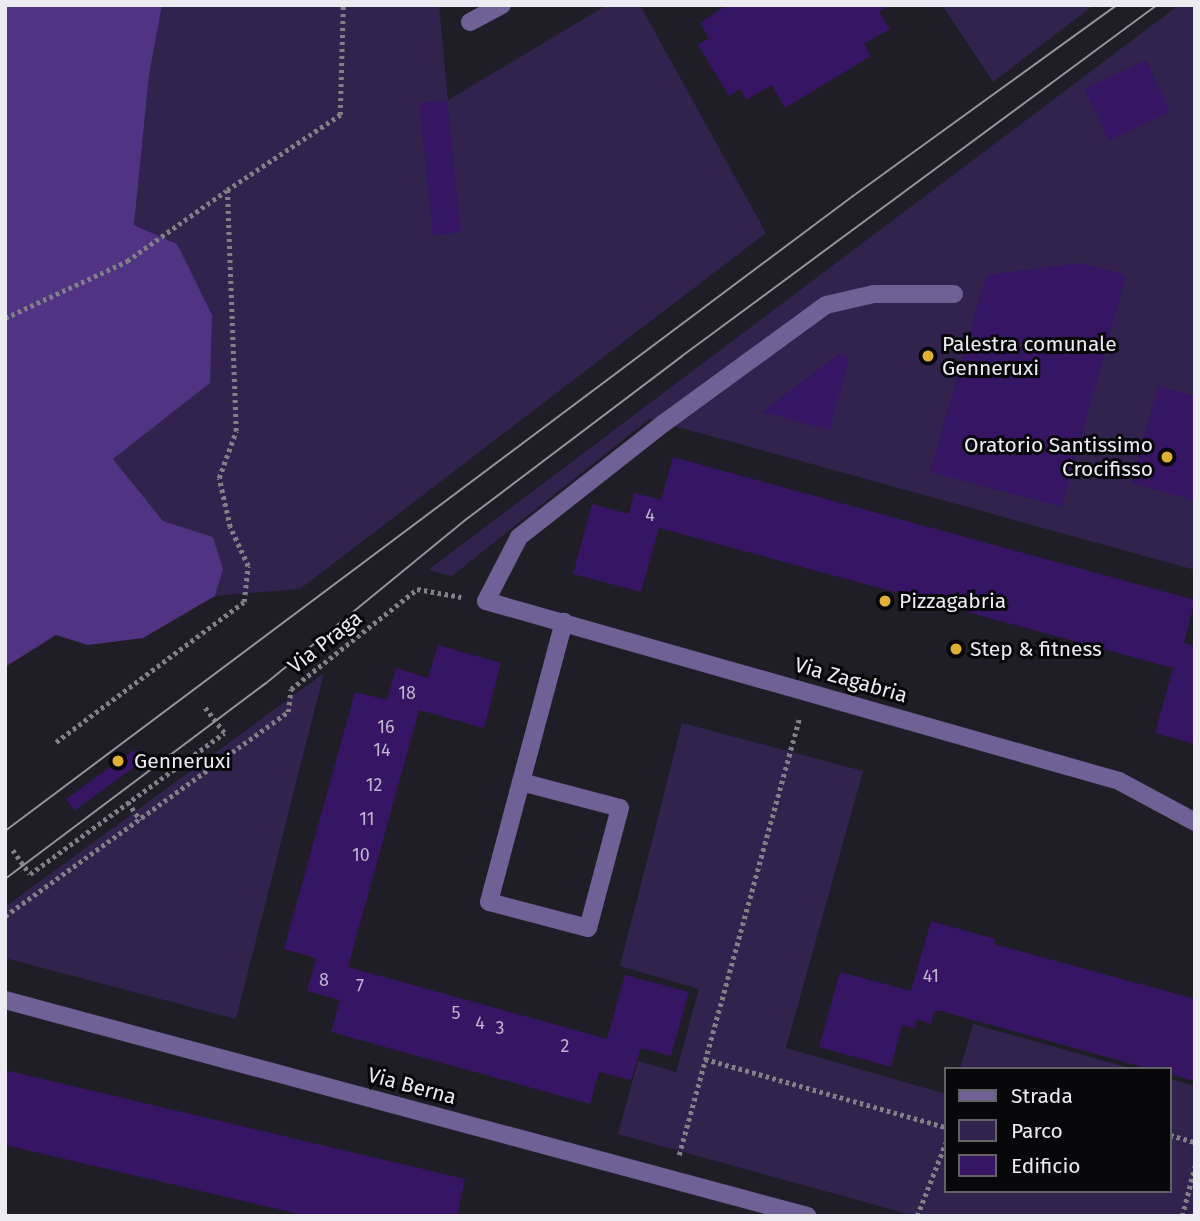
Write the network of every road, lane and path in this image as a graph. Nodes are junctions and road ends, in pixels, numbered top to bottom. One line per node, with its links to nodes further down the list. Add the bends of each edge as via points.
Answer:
1 (343, 5): 4 (path, via 340,115)
2 (502, 5): 3 (street)
3 (470, 22)
4 (227, 190): 6 (path, via 127,261); 11 (path, via 236,431 219,478 230,527 248,566 244,602)
5 (954, 294): 7 (street, via 874,294 826,305 664,423 519,537)
6 (5, 318)
7 (486, 601): 8 (street, Via Zagabria); 14 (path, Via Praga, via 417,589 291,689 288,712)
8 (564, 622): 9 (street, Via Zagabria); 12 (street)
9 (806, 691): 15 (street, Via Zagabria, via 1119,781); 19 (path)
10 (204, 706): 13 (path, via 224,733)
11 (56, 742)
12 (521, 782): 12 (street, via 489,902 587,928 620,808)
13 (128, 802): 14 (path); 16 (path, via 30,874)
14 (140, 820): 17 (path, Via Praga)
15 (1195, 822)
16 (13, 850)
17 (5, 916)
18 (5, 1000): 25 (street, Via Berna)
19 (705, 1059): 20 (path); 25 (path)
20 (944, 1126)
21 (1172, 1136): 22 (path)
22 (1195, 1142)
23 (944, 1147): 27 (path)
24 (1195, 1166): 28 (path)
25 (672, 1180): 26 (street, Via Berna)
26 (807, 1216)
27 (917, 1216)
28 (1182, 1216)

